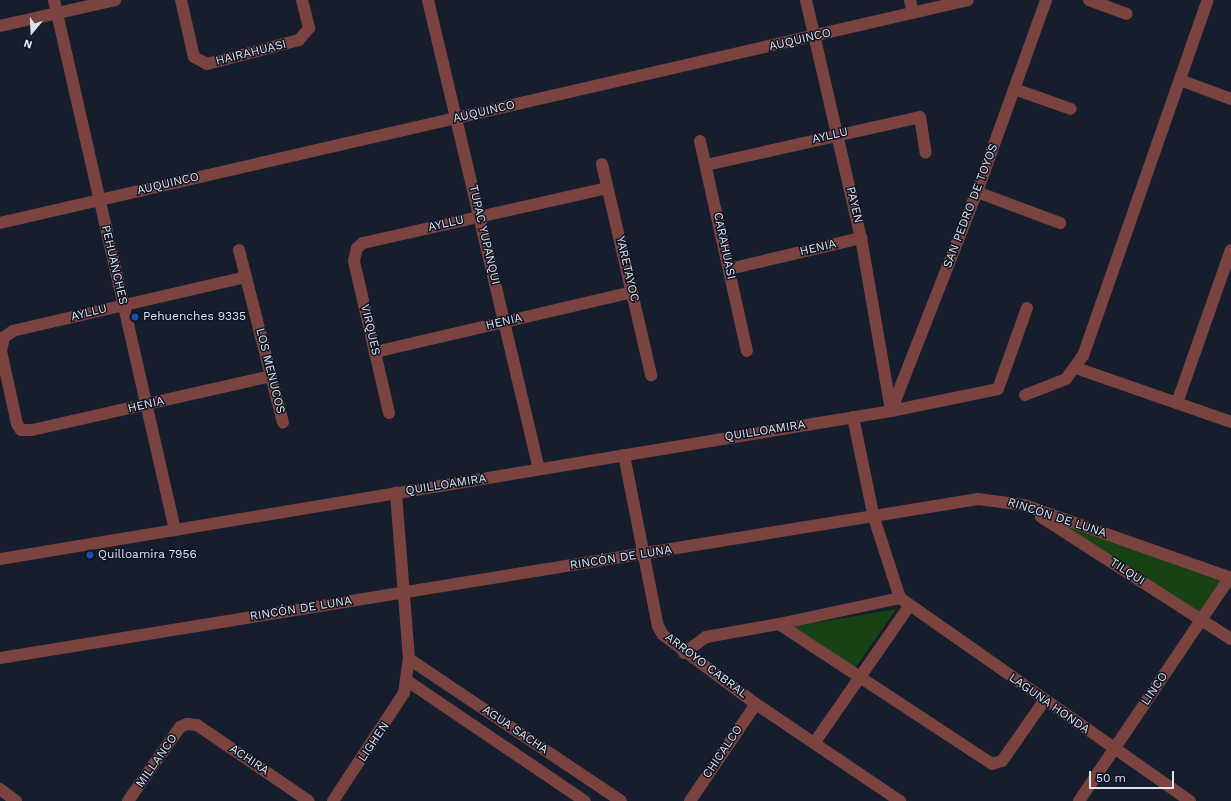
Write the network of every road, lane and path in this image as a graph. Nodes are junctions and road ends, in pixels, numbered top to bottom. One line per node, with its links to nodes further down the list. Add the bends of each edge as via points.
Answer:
1 (54, 0): 13 (street, PEHUANCHES)
2 (115, 0): 13 (street)
3 (181, 0): 4 (street, HAIRAHUASI, via 194,57 207,64 300,40 309,28)
4 (302, 0)
5 (428, 0): 21 (street, TUPAC YUPANQUI)
6 (806, 0): 16 (street, PAYEN)
7 (910, 0): 12 (street)
8 (968, 0): 12 (street, AUQUINCO)
9 (1046, 0): 18 (street, SAN PEDRO DE TOYOS)
10 (1089, 0): 14 (street)
11 (1208, 0): 17 (street)
12 (913, 13): 16 (street, AUQUINCO)
13 (57, 14): 15 (street); 29 (street, PEHUANCHES)
14 (1127, 14)
15 (0, 26)
16 (814, 36): 21 (street, AUQUINCO); 22 (street, PAYEN)
17 (1180, 80): 19 (street); 45 (street)
18 (1014, 89): 20 (street); 28 (street, SAN PEDRO DE TOYOS)
19 (1231, 99)
20 (1071, 109)
21 (456, 119): 29 (street, AUQUINCO); 30 (street, TUPAC YUPANQUI)
22 (837, 134): 24 (street, AYLLU, via 920,118); 26 (street, AYLLU); 33 (street, PAYEN)
23 (700, 141): 26 (street, CARAHUASI)
24 (926, 153)
25 (602, 164): 27 (street, YARETAYOC)
26 (706, 165): 37 (street, CARAHUASI)
27 (608, 188): 30 (street, AYLLU); 39 (street, YARETAYOC)
28 (977, 192): 31 (street); 51 (street, SAN PEDRO DE TOYOS)
29 (100, 200): 32 (street, AUQUINCO); 40 (street, PEHUANCHES)
30 (479, 216): 34 (street, AYLLU, via 363,243); 42 (street, TUPAC YUPANQUI)
31 (1060, 222)
32 (0, 223)
33 (862, 238): 37 (street, HENIA); 51 (street, PAYEN)
34 (357, 248): 44 (street, VIRQUES, via 354,261)
35 (239, 250): 38 (street, LOS MENUCOS)
36 (1231, 250): 49 (street)
37 (728, 269): 43 (street, CARAHUASI)
38 (246, 276): 40 (street, AYLLU); 47 (street, LOS MENUCOS)
39 (632, 292): 42 (street, HENIA); 46 (street, YARETAYOC)
40 (123, 305): 50 (street, PEHUANCHES); 56 (street, AYLLU, via 4,336 1,351)
41 (1027, 308): 51 (street, QUILLOAMIRA, via 998,389)
42 (504, 321): 44 (street, HENIA); 58 (street, TUPAC YUPANQUI)
43 (746, 351)
44 (375, 352): 52 (street, VIRQUES)
45 (1076, 368): 48 (street, via 1050,388); 49 (street)
46 (651, 375)
47 (271, 376): 50 (street, HENIA); 54 (street, LOS MENUCOS)
48 (1026, 395)
49 (1177, 403): 55 (street)
50 (146, 406): 56 (street, HENIA); 62 (street, PEHUANCHES)
51 (891, 411): 53 (street, QUILLOAMIRA)
52 (389, 412)
53 (853, 417): 57 (street, QUILLOAMIRA); 61 (street)
54 (283, 422)
55 (1231, 422)
56 (21, 430)
57 (624, 455): 58 (street, QUILLOAMIRA); 63 (street, ARROYO CABRAL)
58 (539, 469): 59 (street, QUILLOAMIRA)
59 (396, 493): 62 (street, QUILLOAMIRA); 66 (street)
60 (1024, 505): 61 (street, RINCÓN DE LUNA, via 978,499); 65 (street, RINCÓN DE LUNA); 68 (street, TILQUI)
61 (874, 518): 63 (street, RINCÓN DE LUNA); 67 (street)
62 (175, 530): 64 (street, QUILLOAMIRA)
63 (643, 555): 66 (street, RINCÓN DE LUNA); 71 (street, ARROYO CABRAL, via 658,626 668,640)
64 (0, 559)
65 (1230, 578): 68 (street, LINCO)
66 (403, 593): 72 (street, RINCÓN DE LUNA); 73 (street)
67 (904, 602): 69 (street); 74 (street); 76 (street, LAGUNA HONDA)
68 (1202, 619): 70 (street, TILQUI); 80 (street, LINCO)
69 (779, 624): 71 (street, via 706,636); 74 (street)
70 (1231, 639)
71 (684, 653): 77 (street, ARROYO CABRAL)
72 (0, 658)
73 (409, 659): 75 (street); 87 (street, AGUA SACHA)
74 (860, 676): 76 (street, via 992,764 1002,761); 79 (street)
75 (406, 680): 85 (street, LIGHEN, via 398,706); 86 (street, AGUA SACHA)
76 (1044, 701): 80 (street, LAGUNA HONDA)
77 (756, 704): 79 (street, ARROYO CABRAL); 88 (street, CHICALCO)
78 (187, 724): 83 (street, MILLANCO, via 180,727); 84 (street, ACHIRA, via 196,725)
79 (815, 742): 89 (street, ARROYO CABRAL)
80 (1114, 749): 90 (street, LINCO); 91 (street, LAGUNA HONDA)
81 (0, 789): 82 (street)
82 (16, 801)
83 (128, 801)
84 (309, 801)
85 (333, 801)
86 (585, 801)
87 (621, 801)
88 (690, 801)
89 (900, 801)
90 (1079, 801)
91 (1190, 801)

